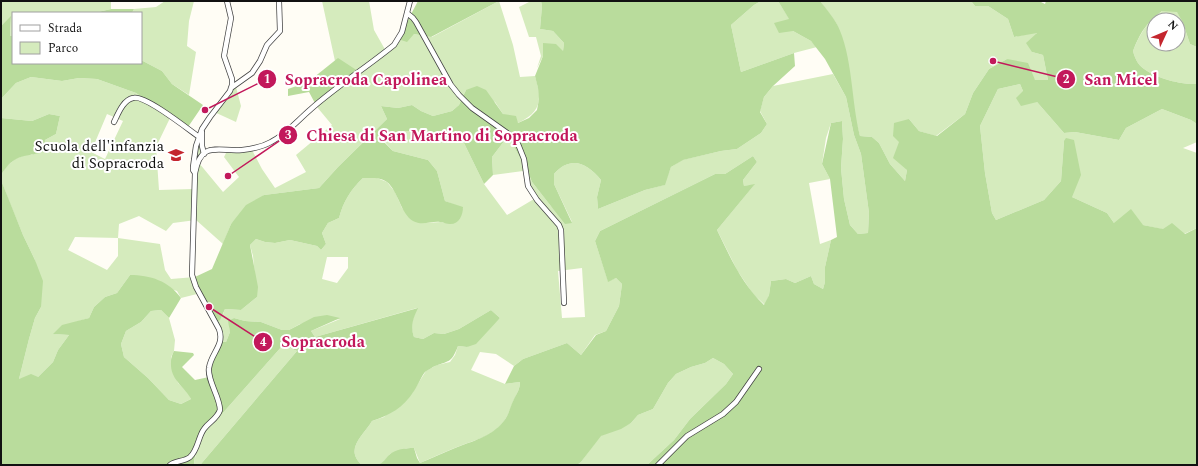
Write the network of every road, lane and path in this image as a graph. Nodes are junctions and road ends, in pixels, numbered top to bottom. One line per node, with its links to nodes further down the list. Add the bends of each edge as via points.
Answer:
1 (228, 1): 5 (street, via 231,18 224,54 232,79)
2 (279, 1): 5 (street, via 280,32 267,45 252,73)
3 (410, 1): 4 (street)
4 (407, 14): 9 (street, via 400,37 394,45 312,108 279,137 257,147 241,150 215,148); 11 (street, via 420,27 459,95 518,144 524,159 528,186 561,230)
5 (231, 88): 7 (street)
6 (114, 122): 8 (street, via 126,102 137,97 148,101)
7 (202, 130): 8 (street); 9 (street)
8 (199, 137): 10 (street, via 193,167)
9 (204, 154): 10 (street, via 199,160)
10 (196, 173): 13 (street, via 192,275 221,336 209,370 220,410 217,417 204,429 192,455)
11 (564, 303)
12 (759, 369): 14 (street, via 736,402 723,414 687,436)
13 (170, 465)
14 (658, 465)

